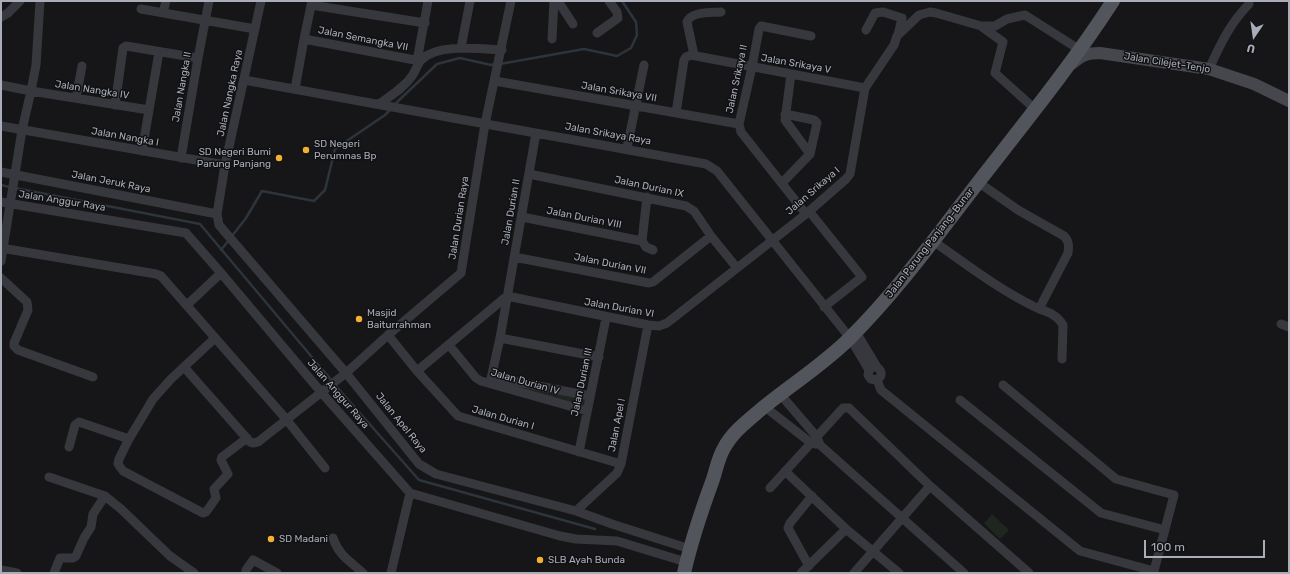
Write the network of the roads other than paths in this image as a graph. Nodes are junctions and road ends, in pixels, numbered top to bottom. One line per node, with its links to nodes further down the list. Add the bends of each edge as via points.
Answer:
1 (20, 1): 20 (street)
2 (40, 1): 52 (street, via 36,65)
3 (166, 1): 19 (street)
4 (209, 1): 21 (street, Jalan Nangka II)
5 (261, 1): 26 (street, Jalan Nangka Raya)
6 (352, 1): 17 (street)
7 (428, 1): 22 (street)
8 (470, 1): 33 (street)
9 (511, 1): 36 (street, Jalan Durian Raya)
10 (554, 1): 32 (street)
11 (558, 1): 23 (street)
12 (608, 1): 28 (street, via 617,12 618,18)
13 (1113, 1): 25 (main road, Jalan Parung Panjang–Bunar)
14 (312, 3): 17 (street); 31 (street)
15 (1249, 4): 45 (street, via 1236,17 1224,36)
16 (141, 9): 19 (street)
17 (350, 11): 22 (street)
18 (721, 12): 38 (street, via 693,15 688,19)
19 (163, 13): 21 (street)
20 (1, 17)
21 (205, 19): 26 (street); 39 (street, Jalan Nangka II)
22 (425, 23): 40 (street)
23 (573, 24)
24 (981, 26): 30 (street, via 930,12 919,15); 34 (street, via 995,26 1007,19 1025,15); 58 (street, via 1003,42 995,73)
25 (1096, 27): 34 (main road, Jalan Parung Panjang–Bunar); 37 (main road, Jalan Cilejet–Tenjo, via 1094,42 1097,47)
26 (255, 29): 48 (street, Jalan Nangka Raya)
27 (866, 30): 30 (street, via 875,13 883,12 902,18)
28 (597, 33)
29 (811, 36): 43 (street, Jalan Srikaya II, via 761,26)
30 (897, 36): 49 (street, via 894,45)
31 (304, 39): 40 (street, Jalan Semangka VII); 51 (street)
32 (552, 39)
33 (461, 48): 36 (street); 40 (street, via 434,52)
34 (1080, 50): 44 (main road, Jalan Parung Panjang–Bunar)
35 (159, 52): 39 (street); 56 (street, via 126,46 123,48); 59 (street)
36 (501, 54): 47 (street, Jalan Durian Raya)
37 (1111, 54): 44 (main road, Jalan Cilejet–Tenjo, via 1082,55); 45 (main road, Jalan Cilejet–Tenjo)
38 (694, 55): 43 (street, Jalan Srikaya V); 60 (street, via 684,60)
39 (198, 58): 70 (street, Jalan Nangka II)
40 (419, 61): 55 (street, via 407,83)
41 (644, 65): 57 (street)
42 (82, 66): 53 (street)
43 (752, 67): 46 (street, Jalan Srikaya V); 63 (street, Jalan Srikaya II)
44 (1068, 67): 58 (main road, Jalan Parung Panjang–Bunar)
45 (1209, 69): 54 (main road, Jalan Cilejet–Tenjo, via 1254,84)
46 (791, 74): 49 (street, Jalan Srikaya V); 61 (street)
47 (495, 78): 57 (street, Jalan Srikaya VII); 62 (street, Jalan Durian Raya)
48 (244, 80): 51 (street); 71 (street, Jalan Nangka Raya)
49 (867, 84): 80 (street, Jalan Srikaya I, via 850,174)
50 (1, 85): 52 (street, Jalan Nangka IV)
51 (295, 89): 55 (street)
52 (31, 91): 53 (street, Jalan Nangka IV); 65 (street)
53 (76, 98): 56 (street, Jalan Nangka IV)
54 (1289, 101)
55 (382, 104): 62 (street, Jalan Srikaya Raya)
56 (115, 105): 59 (street, Jalan Nangka IV)
57 (636, 107): 60 (street, Jalan Srikaya VII); 67 (street)
58 (1035, 109): 75 (main road, Jalan Parung Panjang–Bunar)
59 (149, 110): 68 (street)
60 (676, 113): 63 (street, Jalan Srikaya VII)
61 (785, 114): 69 (street, via 784,120); 69 (street, via 816,121)
62 (485, 124): 66 (street, Jalan Srikaya Raya); 100 (street, Jalan Durian Raya, via 461,273)
63 (739, 124): 76 (street, Jalan Srikaya II, via 741,132)
64 (1, 126): 65 (street, Jalan Nangka I)
65 (22, 130): 68 (street, Jalan Nangka I); 74 (street)
66 (536, 132): 67 (street, Jalan Srikaya Raya); 73 (street, Jalan Durian II)
67 (627, 148): 85 (street, Jalan Srikaya Raya, via 712,167)
68 (142, 151): 70 (street, Jalan Nangka I)
69 (810, 154): 76 (street)
70 (181, 158): 71 (street, Jalan Nangka I)
71 (226, 165): 81 (street, Jalan Nangka Raya)
72 (1, 172): 74 (street, Jalan Jeruk Raya)
73 (529, 174): 77 (street, Jalan Durian IX); 82 (street, Jalan Durian II)
74 (15, 176): 78 (street); 81 (street, Jalan Jeruk Raya)
75 (978, 182): 86 (main road, Jalan Parung Panjang–Bunar); 97 (street, via 1018,210 1064,236 1068,242 1068,253)
76 (782, 183): 80 (street, Jalan Srikaya II)
77 (647, 197): 83 (street, Jalan Durian IX, via 691,208); 84 (street)
78 (11, 201): 79 (street, Jalan Anggur Raya); 87 (street); 92 (street, Jalan Anggur Raya, via 186,233)
79 (1, 202)
80 (808, 212): 85 (street, Jalan Srikaya I); 96 (street, Jalan Srikaya II, via 862,277)
81 (217, 214): 109 (street, Jalan Apel Raya, via 219,225)
82 (522, 217): 84 (street, Jalan Durian VIII); 89 (street, Jalan Durian II)
83 (711, 236): 89 (street, Jalan Durian VII, via 649,283); 91 (street, Jalan Durian IX)
84 (642, 241): 88 (street, via 646,247)
85 (772, 241): 91 (street, Jalan Durian VI); 96 (street, Jalan Srikaya Raya)
86 (933, 241): 97 (street, via 997,286); 101 (main road, Jalan Parung Panjang–Bunar, via 915,266)
87 (2, 248): 90 (street); 95 (street, via 159,275)
88 (653, 250)
89 (514, 257): 94 (street, Jalan Durian II)
90 (1, 260)
91 (737, 268): 99 (street, Jalan Durian VI, via 667,323)
92 (221, 272): 95 (street); 113 (street, Jalan Anggur Raya)
93 (1, 278): 110 (street, via 28,305 14,346 18,350)
94 (507, 296): 98 (street, Jalan Durian VI); 103 (street, Jalan Durian II); 104 (street)
95 (187, 305): 102 (street)
96 (824, 307): 101 (street, Jalan Srikaya Raya)
97 (1039, 309): 106 (street, via 1054,315 1063,325)
98 (606, 318): 99 (street, Jalan Durian VI); 105 (street, Jalan Durian III)
99 (648, 326): 125 (street, Jalan Apel I)
100 (388, 335): 108 (street, Jalan Durian I); 109 (street, Jalan Durian Raya)
101 (853, 335): 114 (main road, Jalan Parung Panjang–Bunar, via 821,364); 138 (street, Jalan Srikaya Raya, via 873,369 880,370 882,374 876,380 881,390 1080,551 1154,570)
102 (215, 338): 107 (street); 119 (street)
103 (500, 338): 105 (street); 111 (street, Jalan Durian II)
104 (449, 345): 108 (street); 111 (street, Jalan Durian IV, via 476,378)
105 (598, 357): 115 (street, Jalan Durian III)
106 (1062, 359)
107 (184, 368): 120 (street); 121 (street, via 153,399)
108 (417, 371): 124 (street, Jalan Durian I, via 458,416)
109 (346, 373): 113 (street, Jalan Durian Raya); 134 (street, Jalan Apel Raya, via 419,464 427,469 436,474)
110 (93, 377)
111 (491, 380): 115 (street); 118 (street, Jalan Durian IV)
112 (1003, 385): 138 (street, via 1116,479 1174,494)
113 (325, 390): 119 (street, Jalan Durian Raya); 131 (street, Jalan Anggur Raya)
114 (780, 394): 117 (main road, Jalan Parung Panjang–Bunar); 122 (street)
115 (590, 396): 118 (street, Jalan Durian III)
116 (960, 400): 138 (street, via 1101,513)
117 (765, 407): 122 (street); 142 (main road, Jalan Parung Panjang–Bunar, via 747,421 723,449)
118 (587, 411): 124 (street, Jalan Durian III)
119 (286, 419): 120 (street, Jalan Durian Raya, via 258,442 250,442); 126 (street)
120 (247, 438): 121 (street, via 222,457 228,474 214,488 216,498 203,513 123,472 118,464)
121 (129, 439): 123 (street, via 80,422 75,425)
122 (816, 442): 127 (street); 129 (street, via 843,408 849,408); 135 (street)
123 (69, 447)
124 (579, 452): 125 (street, Jalan Durian I)
125 (621, 464): 134 (street, Jalan Apel I, via 617,473)
126 (325, 468)
127 (786, 472): 130 (street); 133 (street)
128 (49, 477): 132 (street)
129 (930, 486): 135 (street); 156 (street)
130 (770, 488)
131 (410, 493): 140 (street, via 576,540); 151 (street)
132 (105, 496): 146 (street, via 93,514 91,527 76,556 60,558); 147 (street, via 170,556)
133 (812, 496): 137 (street); 143 (street, via 788,528)
134 (576, 511): 136 (street, Jalan Apel Raya)
135 (903, 518): 141 (street); 155 (street)
136 (608, 523): 140 (street); 142 (street, Jalan Apel Raya)
137 (846, 529): 141 (street); 143 (street)
138 (1165, 530)
139 (333, 538): 150 (street, via 342,555)
140 (605, 540): 142 (street, via 617,541)
141 (873, 551): 153 (street); 154 (street)
142 (686, 561)
143 (809, 566): 152 (street)
144 (1, 570): 145 (street)
145 (17, 573)
146 (54, 573)
147 (194, 573)
148 (246, 573): 149 (street, via 253,560)
149 (277, 573)
150 (363, 573)
151 (391, 573)
152 (802, 573)
153 (854, 573)
154 (899, 573)
155 (964, 573)
156 (1029, 573)

